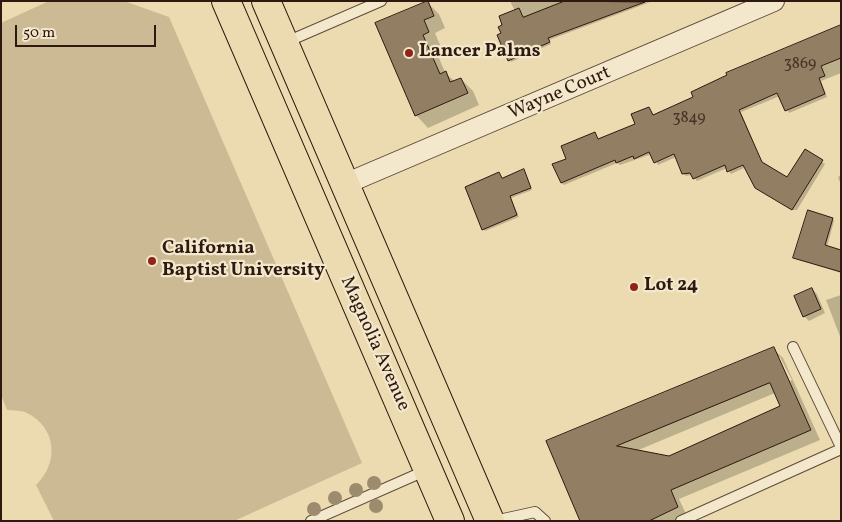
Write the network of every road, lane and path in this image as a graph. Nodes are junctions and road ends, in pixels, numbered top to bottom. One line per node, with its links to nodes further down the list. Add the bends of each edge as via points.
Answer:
1 (226, 1): 7 (main road, Magnolia Avenue)
2 (266, 1): 5 (main road, Magnolia Avenue)
3 (381, 1): 5 (lane)
4 (774, 1): 6 (street, Wayne Court)
5 (284, 43): 6 (main road, Magnolia Avenue)
6 (345, 184): 7 (main road); 13 (main road, Magnolia Avenue)
7 (312, 201): 10 (main road, Magnolia Avenue)
8 (793, 347): 9 (lane)
9 (841, 448): 16 (lane)
10 (429, 470): 11 (lane); 12 (main road, Magnolia Avenue)
11 (311, 521)
12 (450, 521)
13 (490, 521)
14 (494, 521): 15 (lane, via 536,512)
15 (545, 521)
16 (681, 521)

